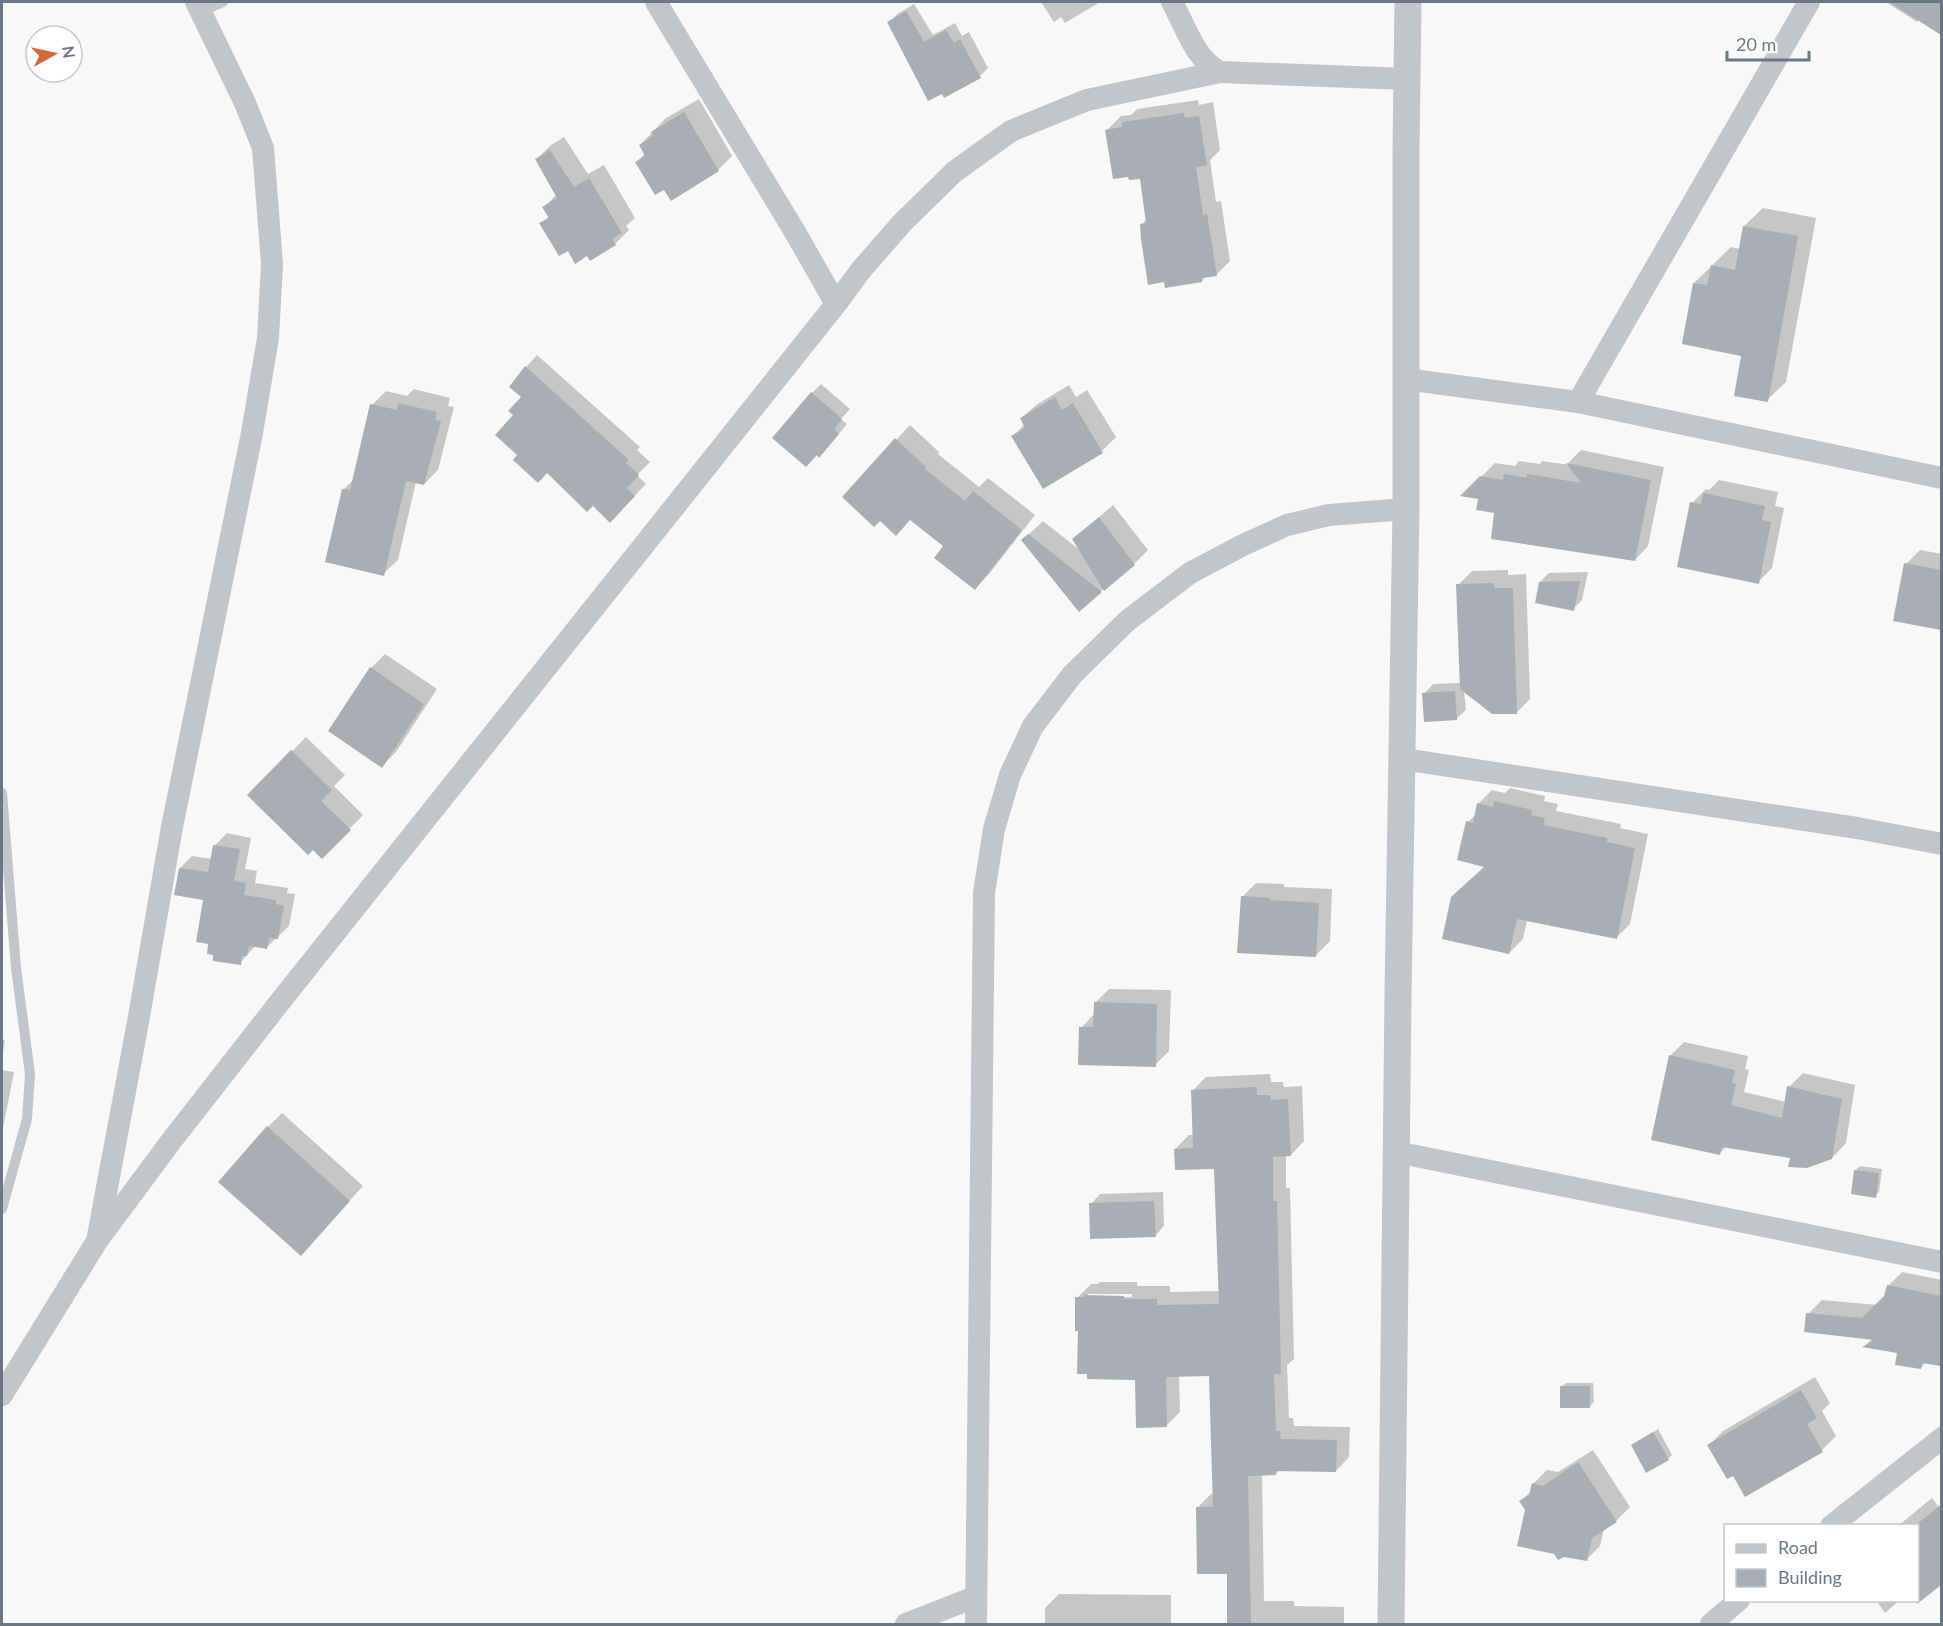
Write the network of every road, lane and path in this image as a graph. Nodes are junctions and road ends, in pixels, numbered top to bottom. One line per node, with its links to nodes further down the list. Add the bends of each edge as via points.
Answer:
1 (223, 2): 6 (lane)
2 (656, 2): 9 (street)
3 (1172, 2): 7 (street, via 1199,54)
4 (1408, 2): 8 (street)
5 (1809, 2): 11 (street)
6 (198, 7): 19 (street, via 263,148 272,264 268,338 172,827)
7 (1220, 72): 8 (street); 9 (street, via 1087,100 1011,131 954,172 902,223)
8 (1407, 79): 10 (street)
9 (836, 304): 19 (street, via 308,967)
10 (1405, 379): 11 (street); 13 (street)
11 (1578, 402): 12 (street)
12 (1941, 478)
13 (1406, 509): 14 (street); 24 (street, via 1329,515 1287,525 1190,573 1127,621 1072,675 1033,726 1010,775 994,829 984,893)
14 (1403, 759): 16 (street); 17 (street)
15 (2, 793): 18 (lane, via 16,968 30,1074 27,1119)
16 (1941, 844)
17 (1396, 1152): 20 (street); 28 (street)
18 (2, 1209)
19 (97, 1241): 21 (street)
20 (1941, 1262)
21 (2, 1395)
22 (1941, 1438): 23 (street)
23 (1834, 1524)
24 (975, 1597): 26 (street); 27 (street)
25 (1737, 1602): 29 (street)
26 (906, 1624)
27 (976, 1624)
28 (1391, 1624)
29 (1712, 1624)

